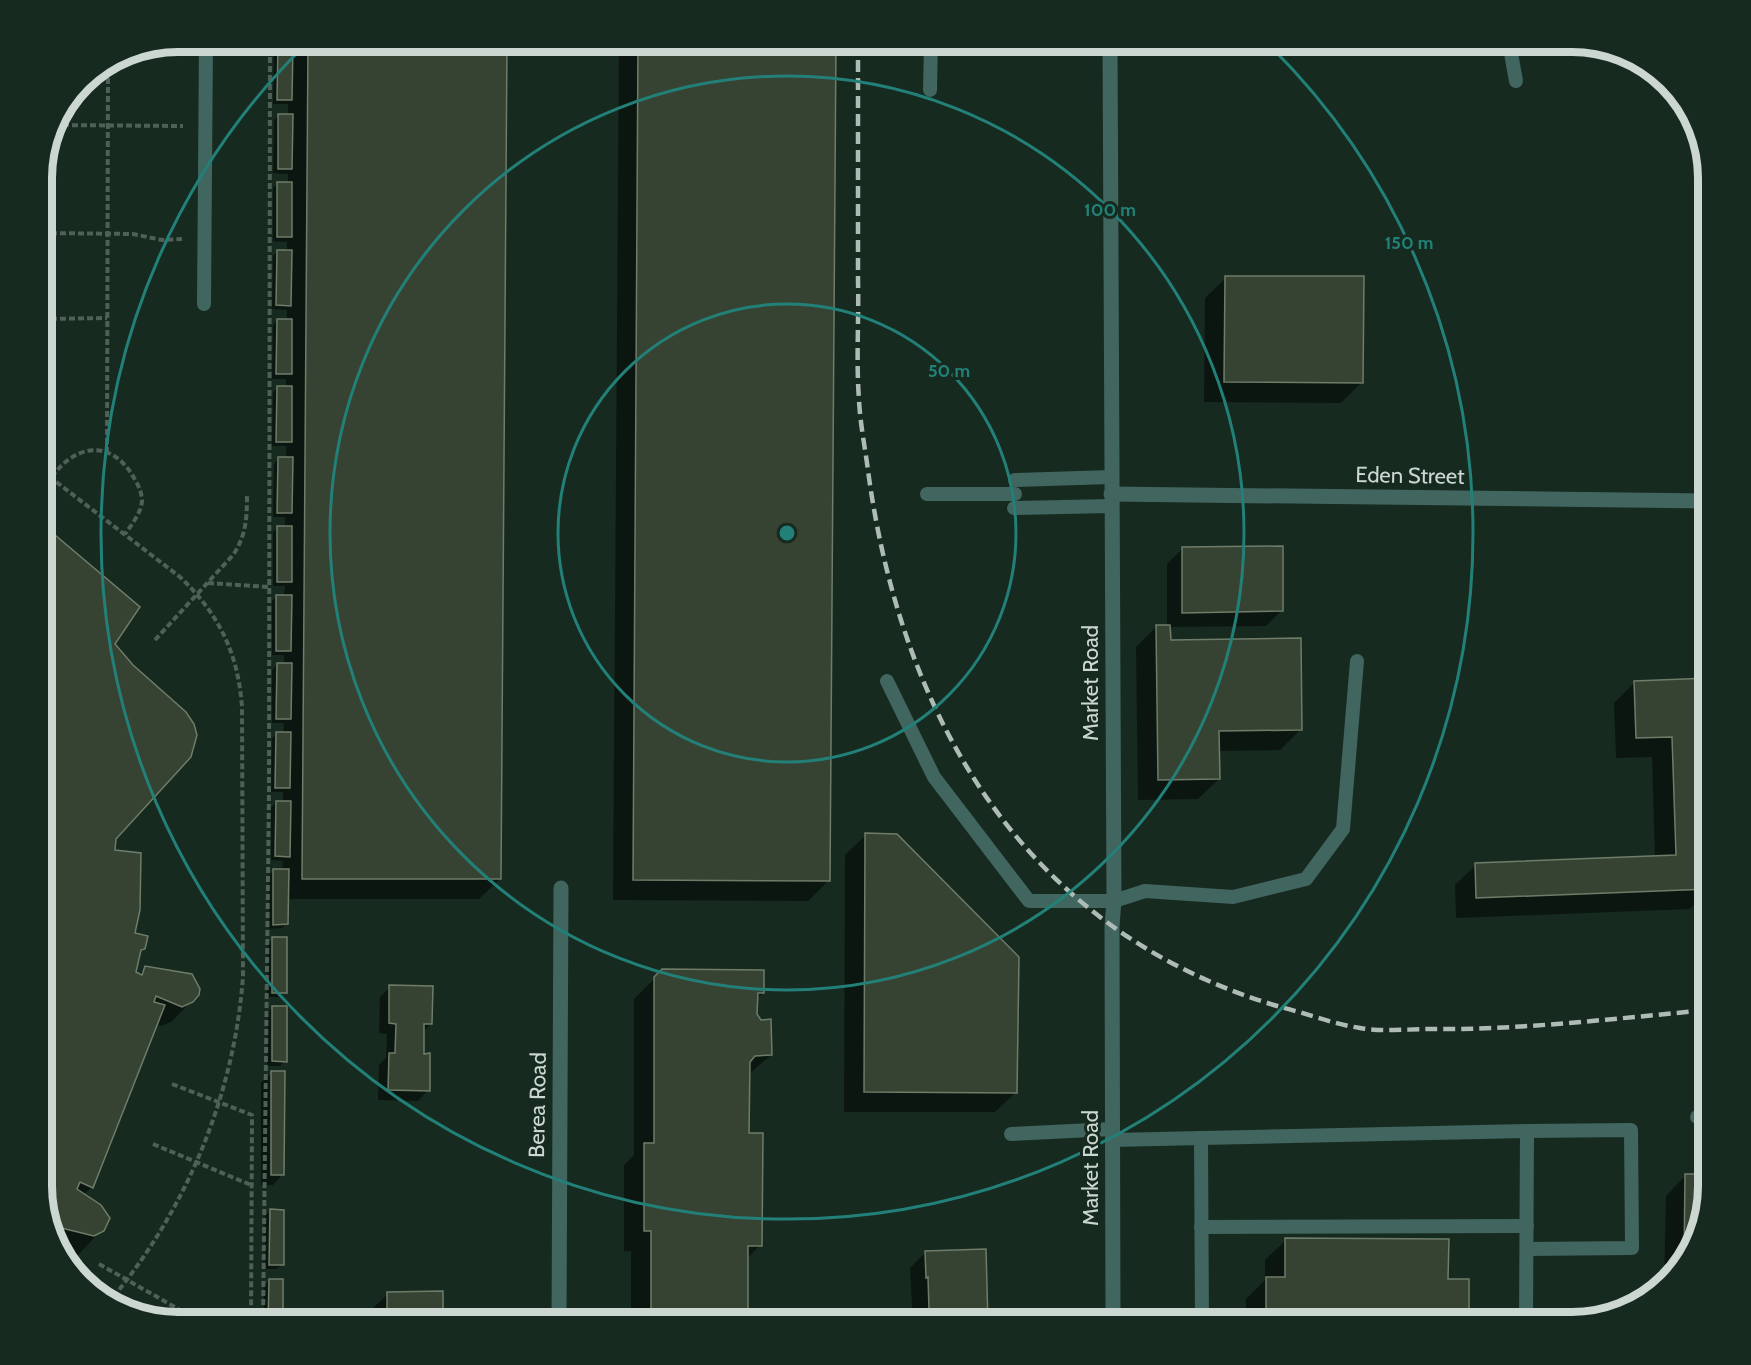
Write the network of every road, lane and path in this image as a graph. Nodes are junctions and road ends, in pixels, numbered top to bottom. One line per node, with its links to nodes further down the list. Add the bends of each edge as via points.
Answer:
1 (931, 52): 8 (lane)
2 (1110, 52): 20 (street, Market Road)
3 (1511, 52): 7 (lane)
4 (206, 53): 11 (lane)
5 (270, 53): 29 (path)
6 (108, 74): 10 (path)
7 (1516, 81)
8 (930, 90)
9 (64, 125): 10 (path)
10 (107, 125): 11 (path); 13 (path)
11 (205, 126): 14 (lane)
12 (53, 233): 13 (path)
13 (107, 233): 14 (path, via 162,240); 16 (path)
14 (205, 239): 15 (lane)
15 (204, 304)
16 (107, 318): 17 (path); 18 (path)
17 (53, 319)
18 (107, 453): 19 (path, via 79,453 61,464); 27 (path, via 126,466 141,492 140,510)
19 (53, 476)
20 (1111, 477): 23 (lane); 25 (street, Market Road)
21 (53, 478): 27 (path)
22 (927, 494): 23 (lane)
23 (1015, 494): 25 (lane)
24 (247, 495): 28 (path, via 242,542)
25 (1111, 500): 26 (street, Eden Street); 35 (street, Market Road)
26 (1698, 501)
27 (125, 534): 30 (path)
28 (207, 584): 29 (path); 30 (path)
29 (269, 587): 53 (path)
30 (198, 594): 31 (path); 37 (path, via 227,639 242,706 243,977 232,1056)
31 (155, 640)
32 (1357, 661): 35 (lane, via 1343,829 1305,879 1233,897 1145,891)
33 (887, 681): 35 (lane, via 934,777 1029,901)
34 (561, 888): 54 (street, Berea Road)
35 (1114, 901): 40 (street, Market Road)
36 (172, 1084): 37 (path)
37 (219, 1102): 43 (path); 44 (path, via 252,1115)
38 (1527, 1131): 41 (lane); 45 (lane); 47 (lane, via 1631,1130 1632,1248)
39 (1011, 1134): 40 (lane)
40 (1112, 1134): 41 (lane); 55 (street, Market Road)
41 (1201, 1138): 46 (lane)
42 (153, 1143): 43 (path)
43 (197, 1162): 44 (path); 49 (path, via 162,1229)
44 (251, 1185): 52 (path)
45 (1527, 1226): 46 (lane); 47 (lane)
46 (1201, 1227): 56 (lane)
47 (1527, 1249): 57 (lane)
48 (99, 1264): 49 (path)
49 (127, 1280): 50 (path); 51 (path)
50 (115, 1296)
51 (184, 1312)
52 (250, 1312)
53 (263, 1312)
54 (558, 1312)
55 (1113, 1312)
56 (1202, 1312)
57 (1526, 1312)

